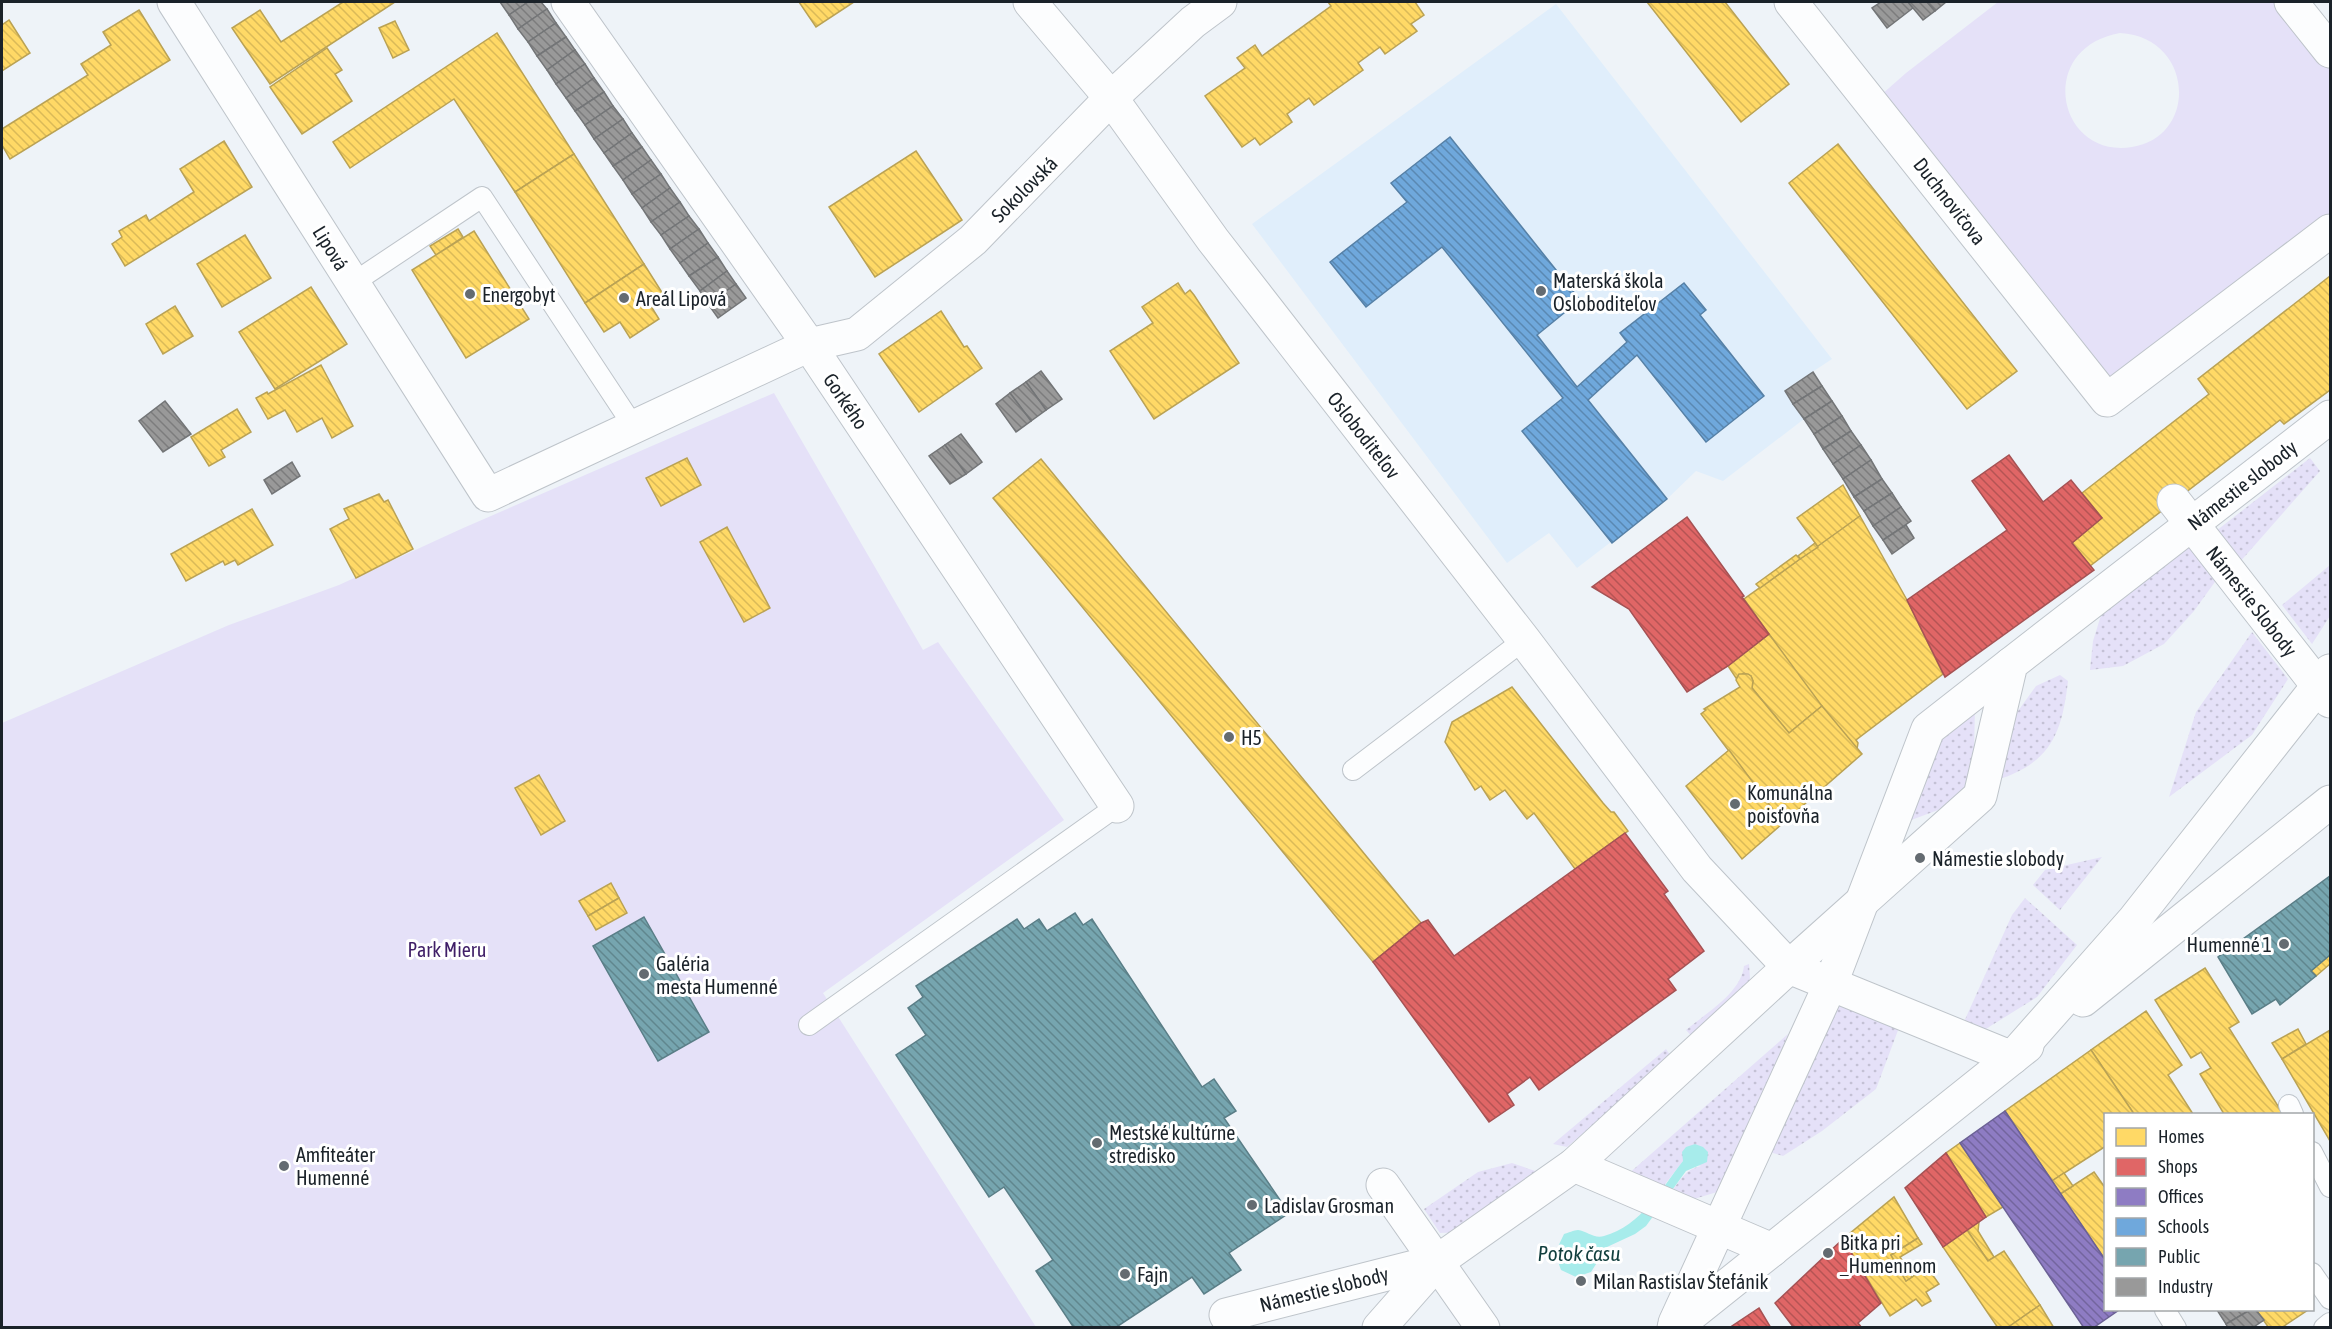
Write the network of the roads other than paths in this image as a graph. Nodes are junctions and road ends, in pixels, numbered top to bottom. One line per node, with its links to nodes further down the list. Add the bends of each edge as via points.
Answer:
1 (174, 2): 10 (street, Lipová)
2 (568, 2): 11 (street, Gorkého)
3 (1030, 2): 8 (street, Osloboditeľov)
4 (1220, 2): 8 (street, Sokolovská)
5 (1791, 2): 9 (street, Duchnovičova, via 2107,400)
6 (2291, 2): 7 (street)
7 (2331, 51)
8 (1111, 98): 11 (street, Sokolovská, via 973,240 857,334); 16 (street, Osloboditeľov, via 1213,240)
9 (2331, 231)
10 (353, 283): 13 (lane, via 482,197); 14 (street, Lipová)
11 (809, 345): 13 (street, Sokolovská); 21 (street, Gorkého)
12 (2331, 417): 15 (street, Námestie slobody)
13 (634, 427): 14 (street, Sokolovská)
14 (488, 495)
15 (2183, 513): 17 (street, Námestie slobody); 18 (street, Námestie Slobody)
16 (1524, 640): 19 (lane); 23 (street, Osloboditeľov, via 1697,869)
17 (2011, 664): 22 (street, Námestie slobody, via 1928,729); 22 (street, Námestie slobody, via 1980,796)
18 (2327, 686): 26 (street, Námestie slobody, via 2134,920)
19 (1353, 770)
20 (2331, 802): 26 (street, Námestie slobody)
21 (1117, 806): 25 (lane)
22 (1862, 902): 23 (street, Námestie slobody); 24 (street, Námestie slobody)
23 (1789, 967): 24 (street); 28 (street, Námestie slobody)
24 (1831, 983): 26 (street); 31 (street, Námestie slobody)
25 (809, 1026)
26 (2012, 1058): 32 (street, Námestie slobody)
27 (2314, 1154): 30 (lane)
28 (1574, 1165): 31 (street); 33 (street, Námestie slobody)
29 (1383, 1185): 33 (street)
30 (2331, 1186)
31 (1719, 1227): 32 (street); 41 (street, Námestie slobody)
32 (1772, 1250): 41 (street, Námestie slobody)
33 (1438, 1261): 38 (street, Námestie slobody, via 1226,1314); 39 (street, Námestie slobody); 40 (street)
34 (2314, 1274): 35 (lane)
35 (2331, 1299)
36 (2166, 1311): 42 (lane)
37 (2331, 1323): 43 (lane)
38 (1234, 1328)
39 (1379, 1328)
40 (1483, 1328)
41 (1674, 1328)
42 (2176, 1328)
43 (2324, 1328)

